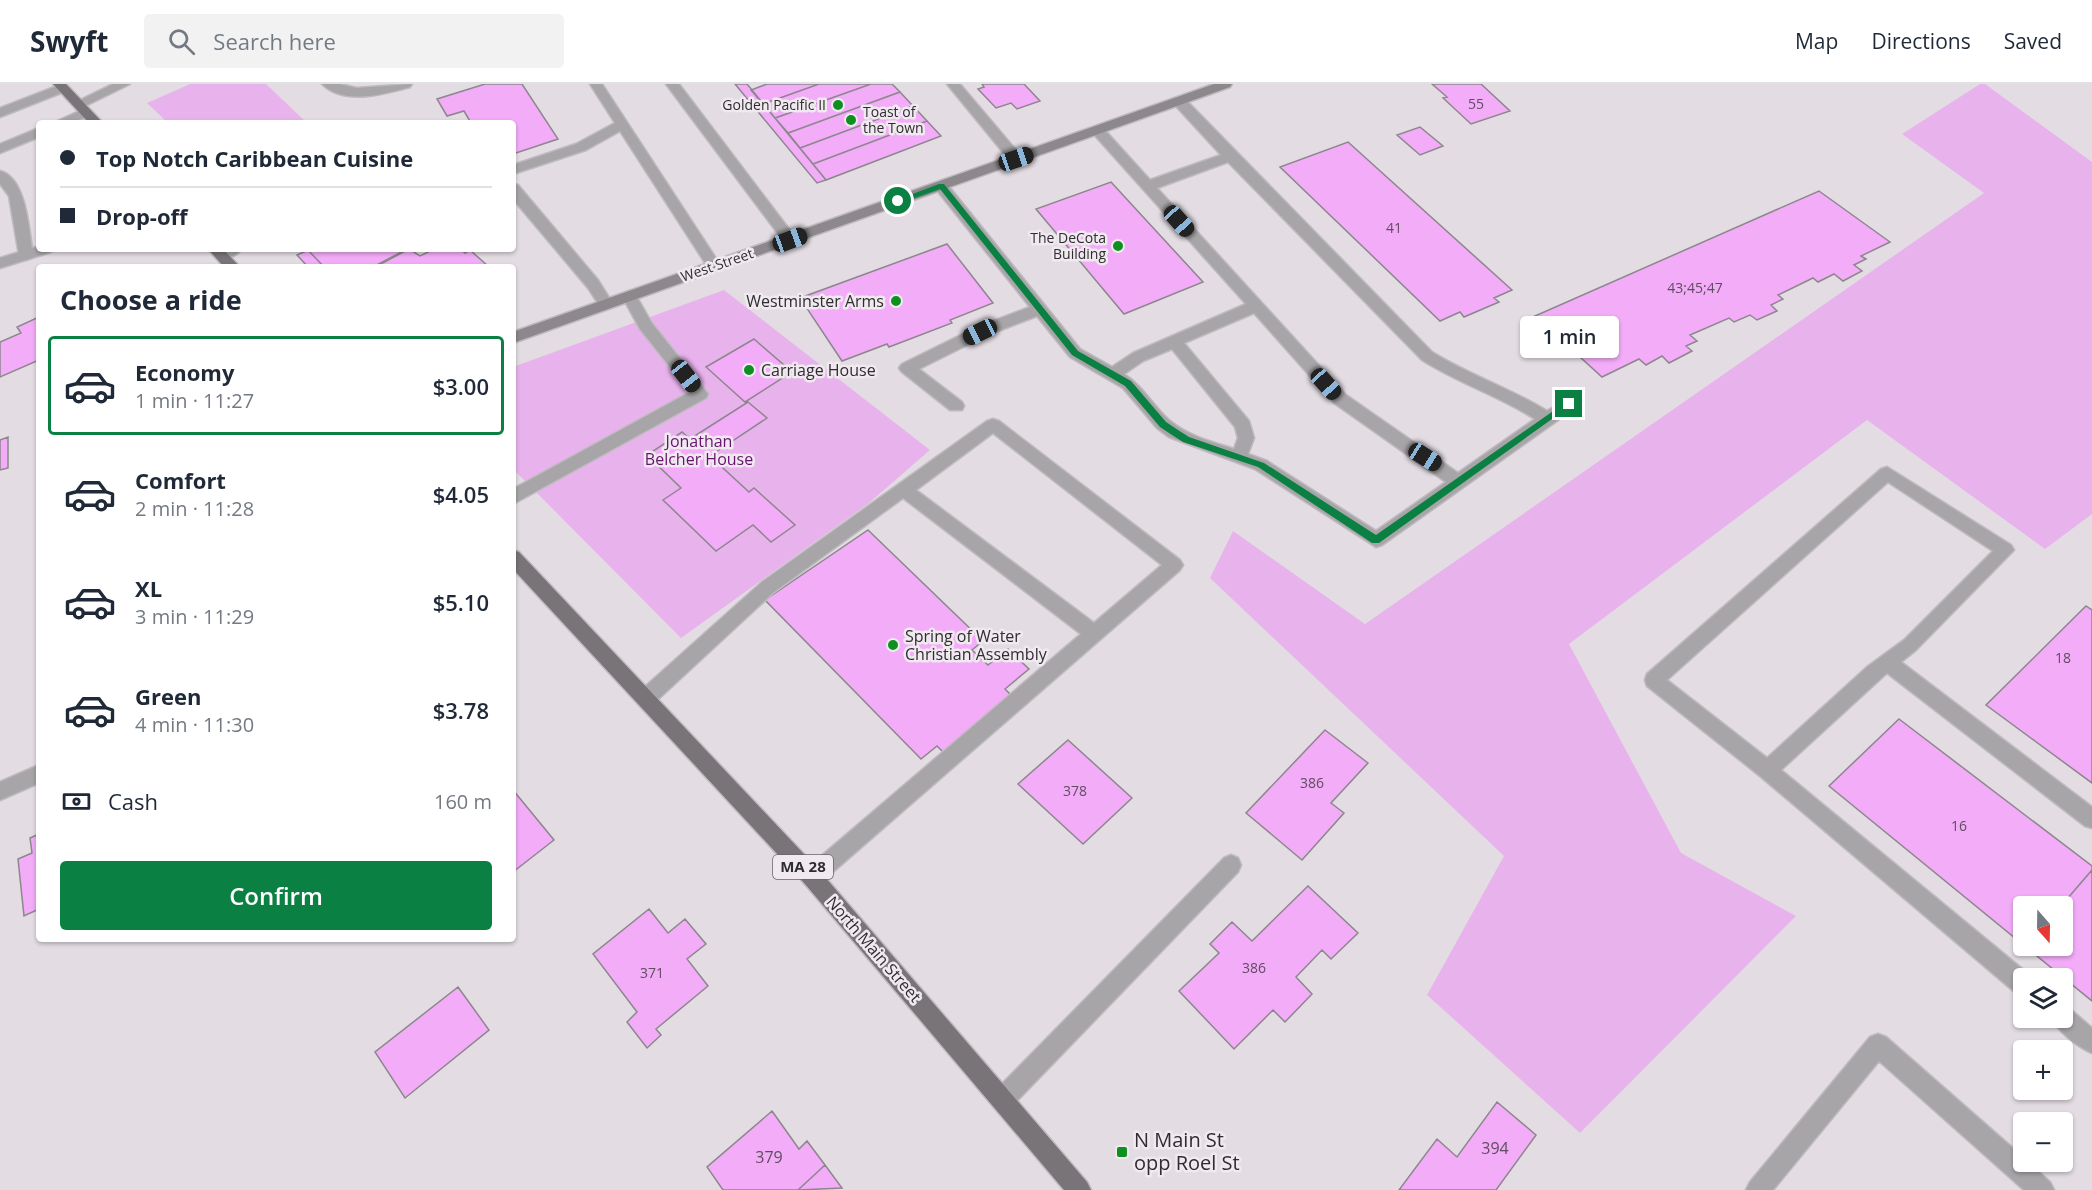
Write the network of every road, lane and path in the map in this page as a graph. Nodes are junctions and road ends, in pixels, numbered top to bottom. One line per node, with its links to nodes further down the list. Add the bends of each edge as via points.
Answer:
1 (124, 84): 10 (street)
2 (328, 84): 3 (street, via 360,93)
3 (406, 84)
4 (596, 84): 14 (street)
5 (672, 84): 25 (street)
6 (953, 84): 19 (street)
7 (1226, 84): 9 (main road, West Street)
8 (60, 86): 10 (main road); 11 (street)
9 (1179, 101): 15 (main road, West Street); 18 (street)
10 (82, 108): 12 (street); 13 (main road)
11 (0, 113)
12 (64, 120)
13 (93, 120)
14 (623, 124): 20 (street, via 581,147); 31 (street)
15 (1097, 130): 19 (main road, West Street); 23 (street)
16 (36, 133): 17 (street)
17 (0, 149)
18 (1230, 156): 23 (street); 41 (street, via 1427,356)
19 (1016, 159): 22 (main road, West Street)
20 (516, 169)
21 (0, 175): 28 (street, via 16,195)
22 (941, 186): 25 (main road, West Street); 35 (street)
23 (1148, 186): 34 (street)
24 (516, 194): 33 (street)
25 (790, 240): 31 (main road, West Street)
26 (36, 252): 28 (street)
27 (218, 252): 30 (main road)
28 (26, 255): 29 (street)
29 (0, 263)
30 (230, 264)
31 (714, 266): 32 (main road, West Street)
32 (629, 296): 33 (main road, West Street); 45 (street, via 645,325 699,394)
33 (606, 304): 36 (main road, West Street)
34 (1256, 306): 37 (street); 43 (street, via 1352,409)
35 (1039, 309): 38 (street, via 1075,353); 40 (street, via 980,332 907,368)
36 (516, 337)
37 (1175, 342): 38 (street, via 1138,357); 42 (street, via 1243,425 1246,438)
38 (1113, 374): 42 (street, via 1128,384 1175,433)
39 (1569, 404): 41 (street)
40 (956, 406)
41 (1547, 419): 43 (street)
42 (1239, 457): 43 (street, via 1283,478 1376,540)
43 (1458, 482)
44 (903, 489): 47 (street); 47 (street, via 993,425 1174,565); 49 (street, via 768,587)
45 (516, 495)
46 (516, 561): 49 (main road, North Main Street / MA 28)
47 (1094, 634): 55 (street)
48 (1887, 662): 50 (street); 50 (street, via 1910,645 2005,550 1887,474 1654,680); 53 (street)
49 (646, 698): 55 (main road, North Main Street / MA 28)
50 (1767, 770): 56 (street)
51 (36, 775): 52 (street)
52 (0, 791)
53 (2092, 819)
54 (1232, 865): 59 (street)
55 (812, 877): 59 (main road, North Main Street / MA 28)
56 (2013, 976)
57 (2073, 1026): 58 (street)
58 (2092, 1042)
59 (1003, 1099): 60 (main road, North Main Street / MA 28)
60 (1079, 1190)
61 (1758, 1190): 62 (street, via 1878,1045)
62 (2042, 1190)

